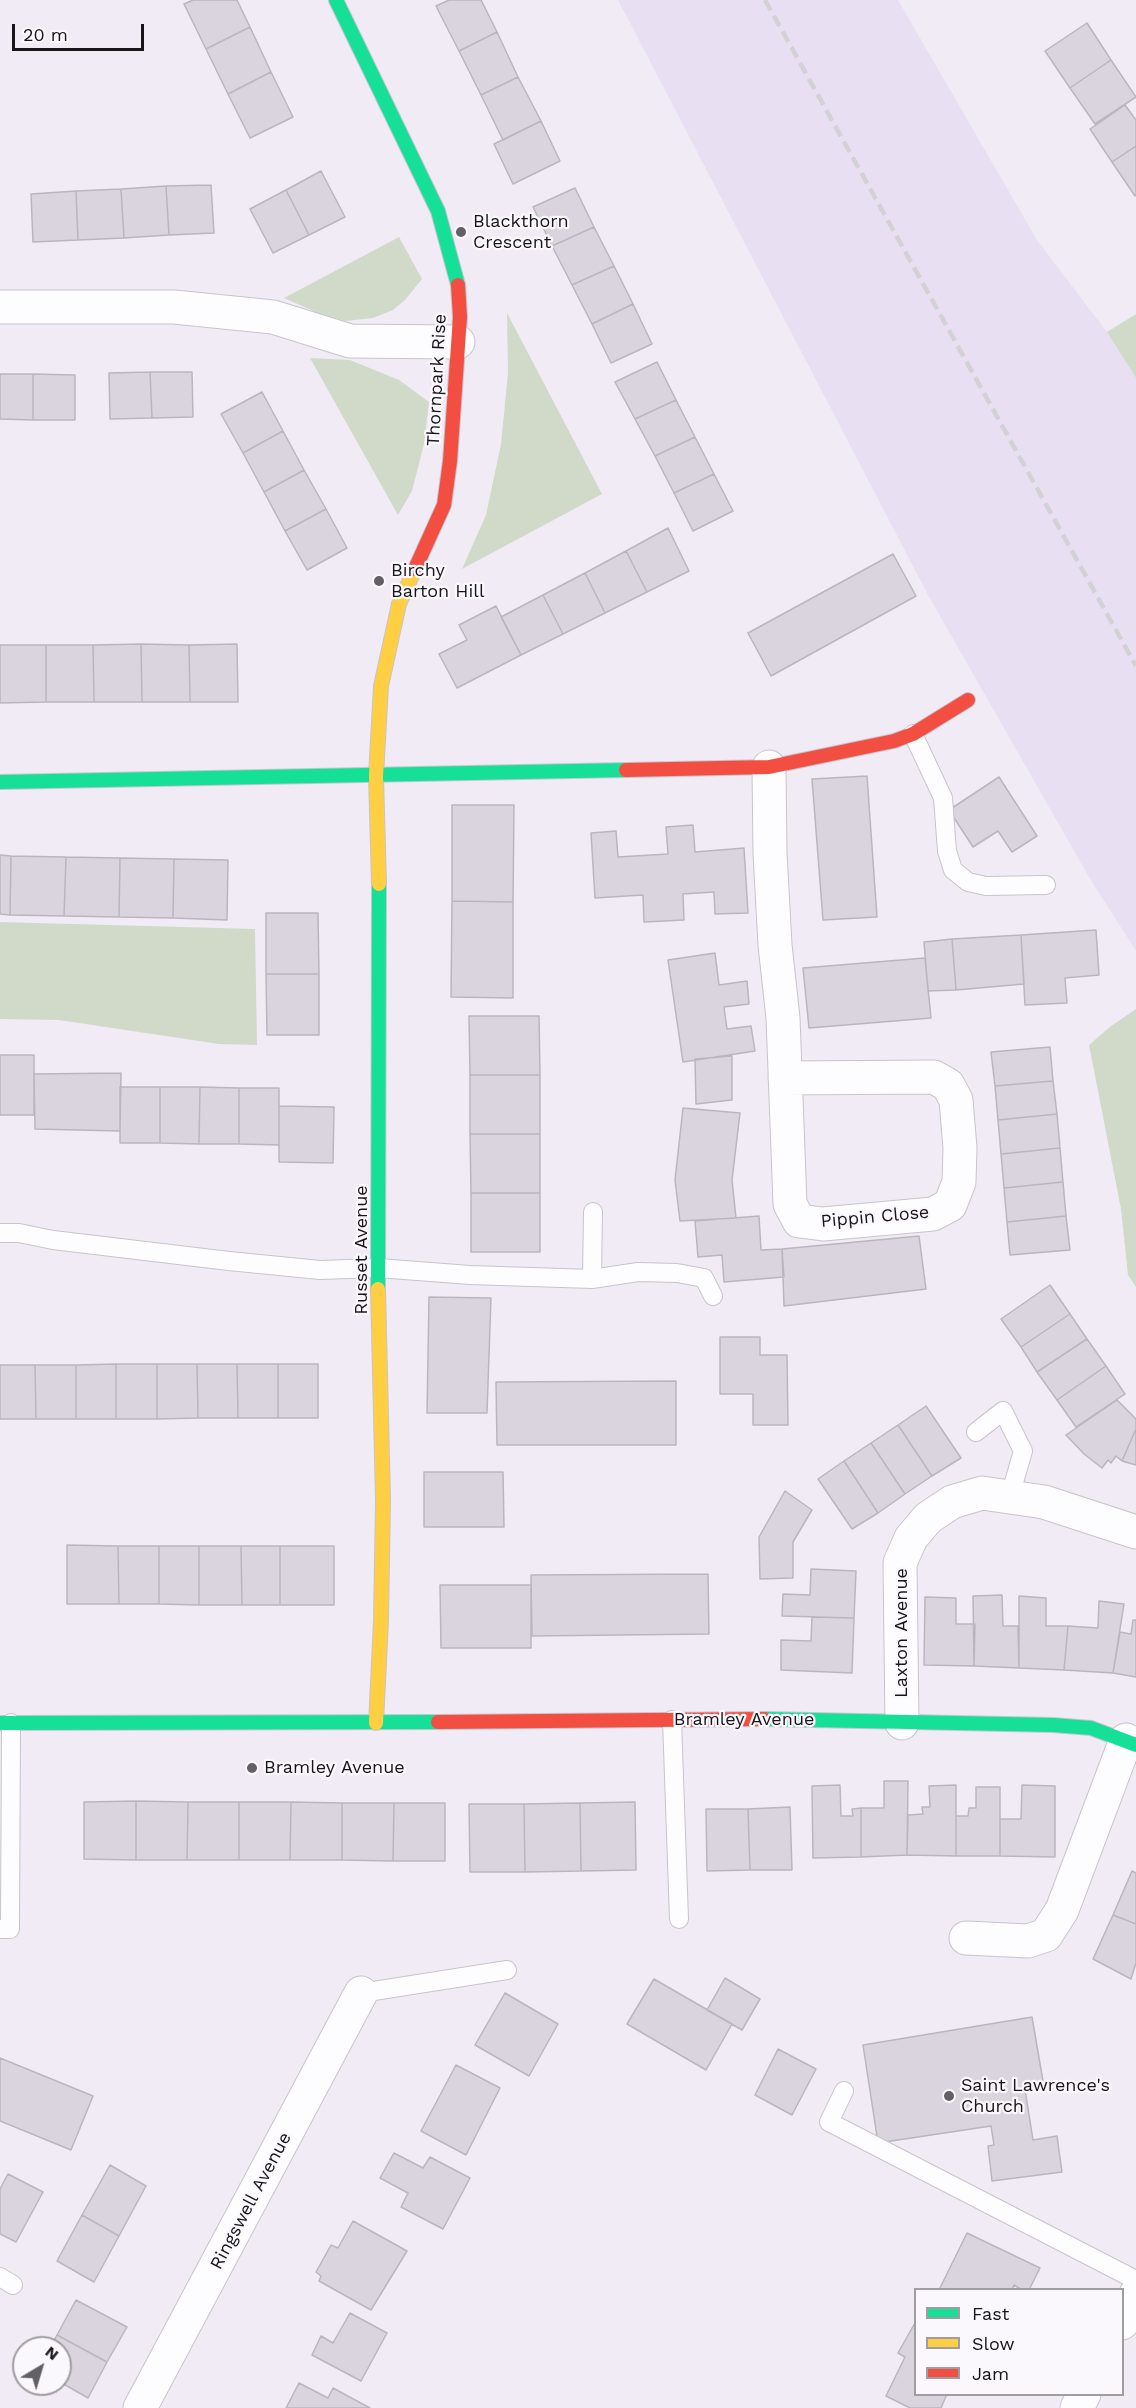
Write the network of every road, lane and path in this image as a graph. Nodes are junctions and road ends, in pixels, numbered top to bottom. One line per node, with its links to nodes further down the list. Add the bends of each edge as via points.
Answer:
1 (336, 0): 3 (street, Thornpark Rise, via 438,212 458,278)
2 (0, 307): 3 (street, via 174,307 273,317 350,341)
3 (458, 342): 7 (street, Thornpark Rise, via 444,505 396,615 381,686)
4 (968, 700): 5 (street)
5 (913, 734): 6 (street); 9 (lane, via 943,798 947,851 953,870 968,882 986,886)
6 (769, 766): 7 (street); 10 (street, Pippin Close, via 775,945)
7 (376, 776): 8 (street); 13 (street, Russet Avenue)
8 (0, 782)
9 (1046, 885)
10 (785, 1078): 10 (street, Pippin Close, via 790,1204 799,1221 824,1224 933,1215 950,1205 959,1182 960,1148 956,1100 948,1085 934,1077)
11 (593, 1212): 14 (lane)
12 (0, 1233): 13 (lane, via 252,1264 320,1270)
13 (378, 1268): 14 (lane); 21 (street, Russet Avenue, via 383,1500)
14 (592, 1279): 15 (lane, via 638,1272 677,1274 704,1278)
15 (713, 1296)
16 (976, 1432): 17 (lane, via 1003,1411 1023,1451)
17 (1010, 1496): 18 (street, Laxton Avenue, via 1044,1502); 22 (street, Laxton Avenue, via 982,1493 952,1502 928,1518 911,1538 900,1563)
18 (1136, 1532)
19 (672, 1720): 21 (street, Bramley Avenue); 22 (street, Bramley Avenue); 24 (lane)
20 (5, 1723): 21 (street, Bramley Avenue); 25 (lane, via 10,1929)
21 (376, 1723)
22 (902, 1723): 23 (street, Bramley Avenue, via 1091,1728)
23 (1131, 1743): 26 (street, Bramley Avenue, via 1062,1910 1046,1935 1028,1941)
24 (679, 1918)
25 (0, 1929)
26 (966, 1938)
27 (507, 1970): 28 (lane)
28 (361, 1994): 33 (street, Ringswell Avenue)
29 (844, 2091): 30 (lane, via 829,2122)
30 (1136, 2280)
31 (1136, 2294): 32 (street)
32 (1124, 2318)
33 (140, 2408)

